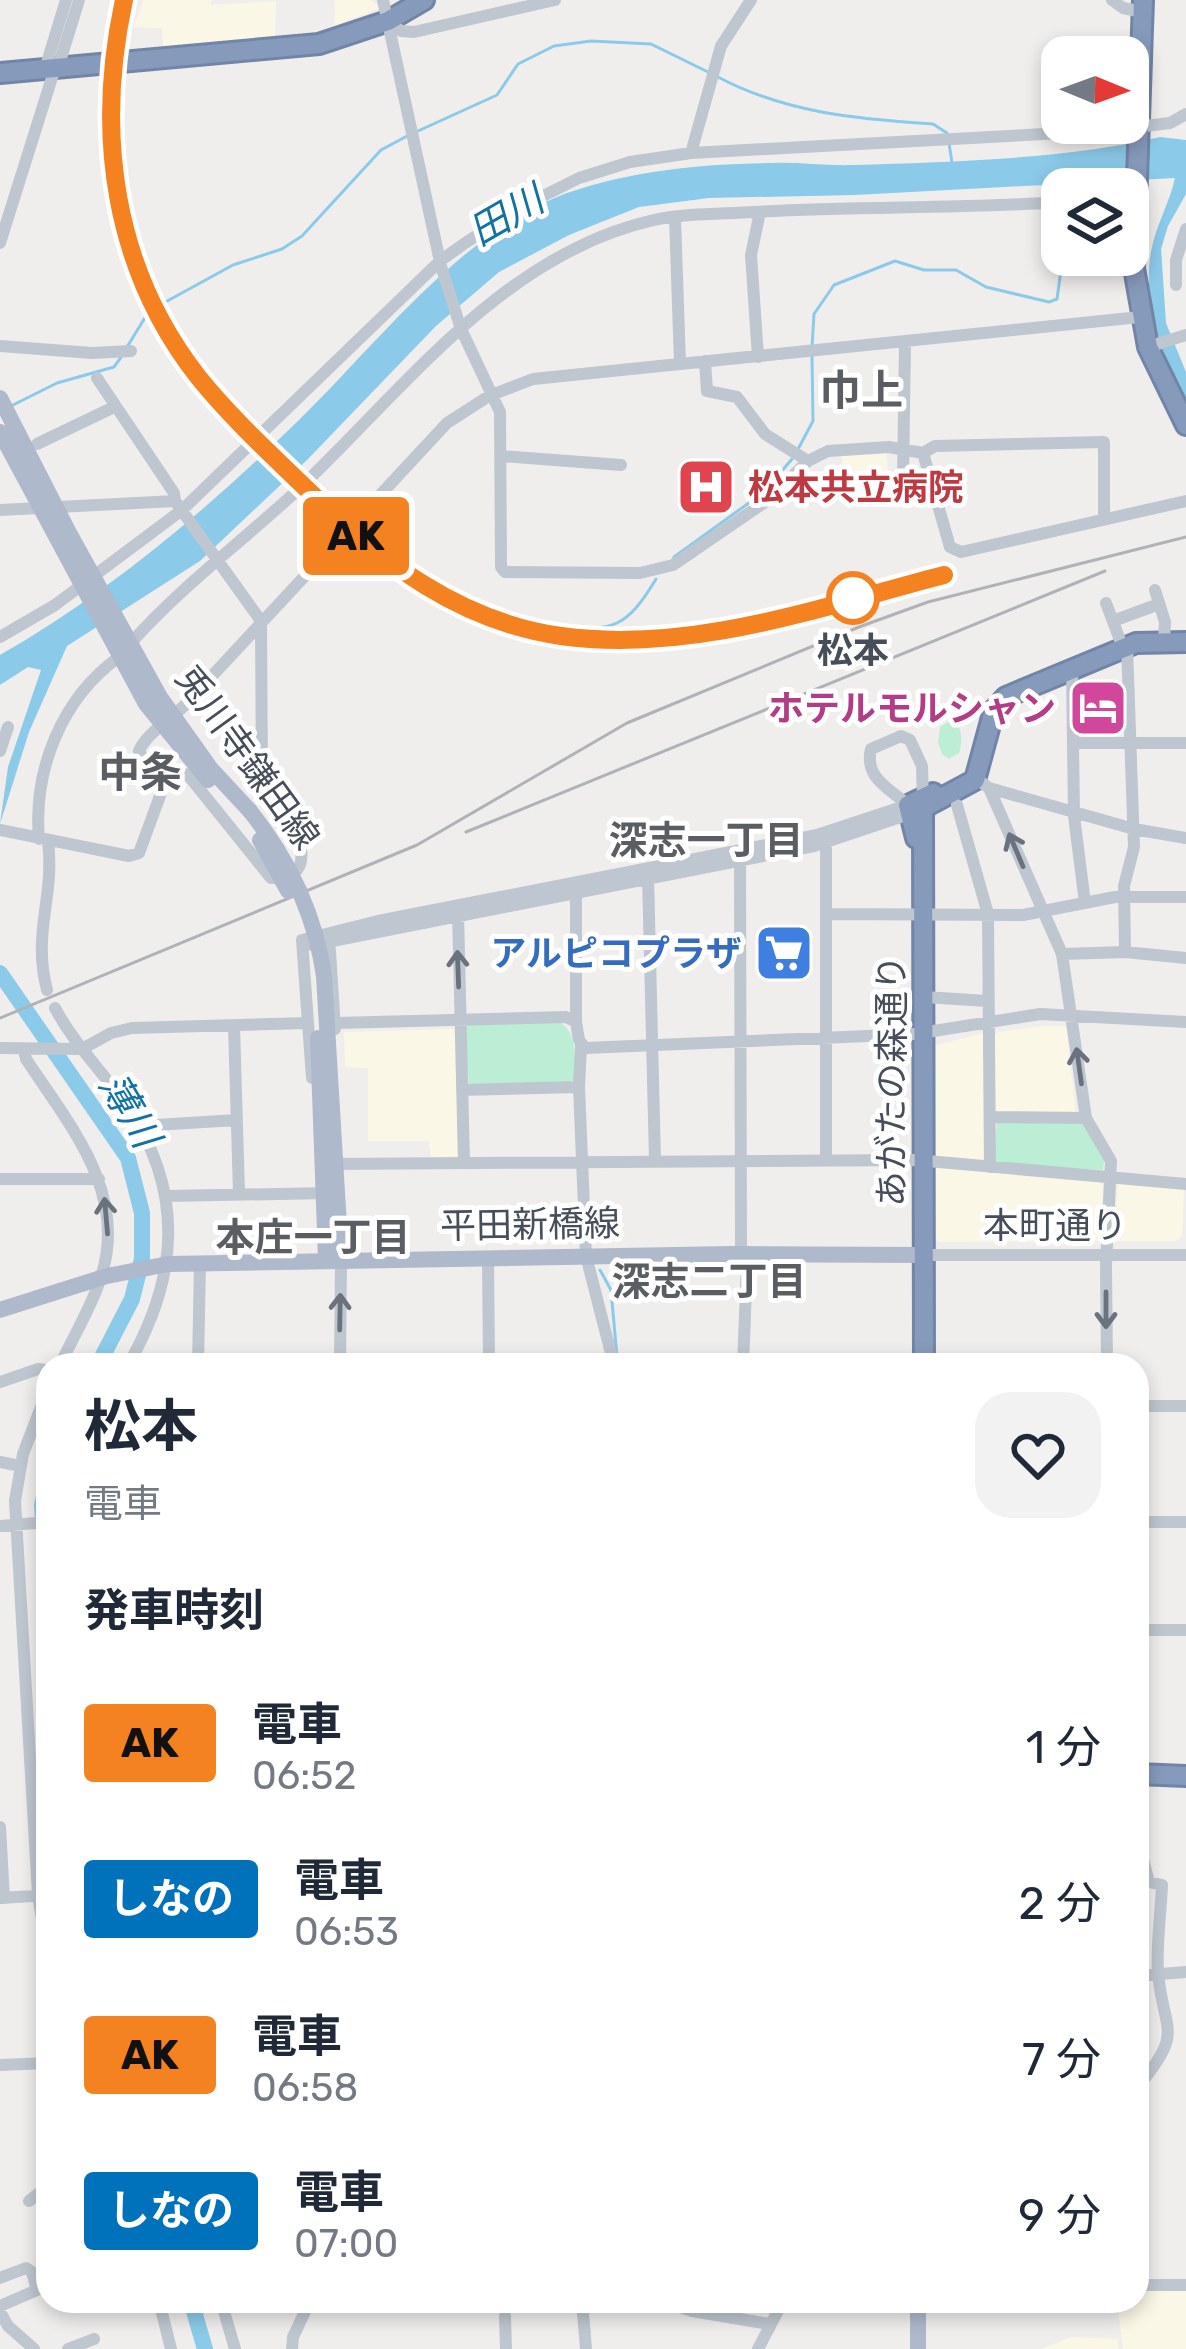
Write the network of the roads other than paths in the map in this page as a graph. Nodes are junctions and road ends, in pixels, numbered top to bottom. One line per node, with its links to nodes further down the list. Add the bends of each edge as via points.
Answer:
1 (66, 0): 11 (street)
2 (79, 0): 11 (street)
3 (383, 0): 9 (street)
4 (424, 0): 9 (highway)
5 (555, 0): 9 (street, via 414,32)
6 (751, 0): 16 (street, via 721,46)
7 (1112, 0): 8 (street)
8 (1143, 6): 10 (highway)
9 (388, 21): 11 (highway, via 305,46); 22 (street)
10 (1142, 36)
11 (53, 68): 12 (highway); 21 (street)
12 (0, 73)
13 (1186, 114): 14 (street)
14 (1149, 127)
15 (1041, 134): 16 (street)
16 (691, 153): 22 (street, via 578,178)
17 (1041, 203): 18 (street)
18 (760, 212): 19 (street); 32 (street, via 751,255)
19 (675, 217): 26 (street, via 574,248); 34 (street)
20 (1186, 229): 24 (street)
21 (0, 243)
22 (440, 264): 26 (street); 50 (street)
23 (1136, 276): 25 (highway)
24 (1176, 285)
25 (1140, 316): 28 (street); 30 (highway)
26 (460, 327): 36 (street); 53 (street)
27 (1183, 336): 30 (street)
28 (905, 343): 32 (street); 42 (street)
29 (0, 346): 31 (street)
30 (1152, 346): 39 (highway)
31 (130, 351)
32 (758, 357): 33 (street)
33 (705, 361): 34 (street); 44 (street, via 707,391 737,397 765,434)
34 (680, 364): 36 (street, via 533,380)
35 (97, 378): 38 (street)
36 (489, 396): 45 (street, via 500,412); 56 (street, via 447,423)
37 (3, 404): 49 (main road, 兎川寺鎌田線)
38 (114, 406): 41 (street); 50 (street)
39 (1186, 425)
40 (0, 432): 49 (main road, 兎川寺鎌田線)
41 (38, 444)
42 (902, 449): 43 (street); 44 (street); 47 (street)
43 (923, 453): 52 (street, via 950,547 962,552); 52 (street, via 935,446 1104,442)
44 (800, 455): 45 (street, via 768,500 673,565 640,573 505,572)
45 (501, 456): 46 (street)
46 (621, 465)
47 (904, 479)
48 (1186, 501): 52 (street)
49 (47, 507): 50 (street); 51 (street); 54 (main road, 兎川寺鎌田線)
50 (181, 507): 53 (street); 54 (street)
51 (0, 510)
52 (1104, 518)
53 (219, 559): 56 (street); 61 (street)
54 (88, 582): 58 (street); 61 (main road, 兎川寺鎌田線)
55 (1106, 603): 57 (street)
56 (261, 621): 64 (street); 71 (street, via 262,784 301,850 297,872 271,878 188,775)
57 (1113, 621): 59 (street, via 1157,597); 62 (street)
58 (0, 637)
59 (1164, 641): 60 (highway); 62 (highway)
60 (1186, 642)
61 (123, 647): 64 (main road, 兎川寺鎌田線); 78 (street, via 67,711 41,782)
62 (1125, 647): 63 (highway); 66 (street)
63 (1072, 669): 67 (street); 70 (highway, via 1000,701)
64 (168, 722): 71 (street, via 144,738 139,752); 120 (main road, 兎川寺鎌田線, bridge, via 247,814 300,919 320,976)
65 (8, 727): 69 (street)
66 (1131, 742): 67 (street); 68 (street); 75 (street)
67 (1073, 743): 74 (street)
68 (1186, 743)
69 (0, 751)
70 (979, 778): 73 (highway); 74 (street); 87 (street, one-way to 70)
71 (164, 779): 78 (street, via 134,855)
72 (957, 805): 90 (street)
73 (916, 806): 73 (street, via 877,783 871,749 910,740 922,766); 79 (street); 80 (street); 89 (highway, あがたの森通り)
74 (1074, 810): 75 (street); 85 (street)
75 (1134, 829): 77 (street); 83 (street)
76 (0, 830): 78 (street)
77 (1186, 838)
78 (44, 840): 95 (street, via 52,868 39,960)
79 (826, 843): 80 (street); 88 (street)
80 (740, 856): 81 (street); 109 (street)
81 (648, 874): 82 (street); 110 (street)
82 (575, 888): 86 (street); 101 (street)
83 (1125, 896): 84 (street); 85 (street); 92 (street)
84 (1186, 897)
85 (1085, 903): 87 (street)
86 (459, 911): 91 (street); 100 (street, one-way to 86)
87 (1043, 912): 90 (street); 93 (street)
88 (826, 914): 89 (street); 108 (street)
89 (920, 914): 90 (street); 96 (highway, あがたの森通り); 107 (highway, あがたの森通り)
90 (988, 914): 97 (street)
91 (329, 937): 104 (street, via 300,943); 105 (street)
92 (1125, 952): 93 (street); 94 (street)
93 (1062, 954): 99 (street)
94 (1186, 958)
95 (47, 990)
96 (924, 998): 97 (street); 107 (highway, あがたの森通り)
97 (987, 1001): 102 (street)
98 (55, 1008): 114 (street)
99 (1072, 1015): 102 (street); 103 (street); 118 (street, one-way to 99)
100 (460, 1019): 101 (street); 105 (street); 116 (street)
101 (576, 1022): 111 (street)
102 (991, 1022): 107 (street); 117 (street)
103 (1186, 1022)
104 (307, 1023): 106 (street); 120 (street)
105 (335, 1023): 120 (street)
106 (234, 1026): 114 (street, via 132,1028); 119 (street)
107 (920, 1033): 108 (street); 126 (highway, あがたの森通り)
108 (826, 1038): 109 (street); 123 (street)
109 (740, 1041): 110 (street); 122 (street)
110 (652, 1045): 111 (street); 125 (street)
111 (581, 1046): 115 (street)
112 (0, 1048): 113 (street)
113 (25, 1050): 114 (street); 132 (street)
114 (78, 1050): 121 (street)
115 (579, 1088): 116 (street); 124 (street)
116 (462, 1090): 127 (street)
117 (990, 1117): 118 (street); 129 (street)
118 (1086, 1118): 130 (street, via 1111,1161)
119 (236, 1120): 121 (street); 134 (street)
120 (326, 1124): 128 (main road, 兎川寺鎌田線)
121 (140, 1126): 136 (street)
122 (742, 1160): 123 (street); 125 (street); 137 (street)
123 (826, 1160): 126 (street)
124 (582, 1161): 125 (street); 127 (street); 141 (street)
125 (656, 1161)
126 (920, 1161): 129 (street); 138 (highway, あがたの森通り)
127 (464, 1163): 128 (street)
128 (329, 1164): 135 (main road, 兎川寺鎌田線)
129 (990, 1167): 130 (street)
130 (1110, 1178): 133 (street); 139 (street)
131 (0, 1179): 132 (street)
132 (99, 1179): 146 (street, one-way to 132, via 108,1216)
133 (1186, 1184)
134 (239, 1193): 135 (street); 136 (street)
135 (330, 1193): 143 (main road, 兎川寺鎌田線)
136 (167, 1196): 145 (street)
137 (741, 1254): 138 (main road, 平田新橋線); 141 (main road, 平田新橋線); 154 (street)
138 (920, 1254): 139 (street, 本町通り); 155 (highway, あがたの森通り)
139 (1108, 1254): 140 (street, 本町通り); 156 (street, one-way to 156)
140 (1186, 1255)
141 (586, 1256): 142 (main road, 平田新橋線); 153 (street)
142 (488, 1258): 143 (main road, 平田新橋線); 152 (street)
143 (333, 1259): 144 (main road, 平田新橋線); 151 (street, one-way to 143)
144 (200, 1263): 145 (main road, 平田新橋線); 150 (street)
145 (165, 1264): 146 (main road, 平田新橋線); 149 (street, via 158,1309)
146 (104, 1277): 147 (main road, 平田新橋線); 148 (street)
147 (0, 1310)
148 (66, 1353)
149 (134, 1353)
150 (198, 1353)
151 (339, 1353)
152 (489, 1353)
153 (611, 1353)
154 (743, 1353)
155 (920, 1353)
156 (1106, 1353)
157 (36, 1370): 158 (street)
158 (0, 1382)
159 (1149, 1406): 160 (street)
160 (1186, 1406)
161 (36, 1422): 163 (street)
162 (0, 1462): 163 (street)
163 (20, 1466): 166 (street)
164 (1149, 1522): 165 (street)
165 (1186, 1522)
166 (12, 1525): 171 (street)
167 (1149, 1630): 168 (street)
168 (1186, 1630)
169 (1149, 1774): 170 (highway)
170 (1186, 1776)
171 (36, 1811)
172 (0, 1827): 175 (street)
173 (1149, 1882): 177 (street, via 1162,1885)
174 (36, 1896): 175 (street)
175 (2, 1898)
176 (1186, 1972): 177 (street)
177 (1158, 1973): 178 (street); 181 (street, via 1170,2026)
178 (1149, 1974)
179 (36, 2064): 180 (street)
180 (0, 2065)
181 (1149, 2071)
182 (36, 2195): 183 (street)
183 (29, 2200)
184 (0, 2278): 187 (street, via 26,2268)
185 (1149, 2285): 186 (street)
186 (1186, 2285)
187 (36, 2286)
188 (36, 2291): 189 (street)
189 (0, 2309): 201 (street)
190 (162, 2313): 203 (street)
191 (224, 2313): 204 (street)
192 (304, 2313): 205 (street)
193 (583, 2313): 207 (street)
194 (704, 2313): 199 (street)
195 (776, 2313): 199 (street)
196 (908, 2313): 209 (main road)
197 (918, 2313): 210 (main road)
198 (505, 2316): 206 (street)
199 (769, 2324): 208 (street)
200 (94, 2339): 202 (street)
201 (34, 2349)
202 (68, 2349)
203 (171, 2349)
204 (235, 2349)
205 (292, 2349)
206 (506, 2349)
207 (586, 2349)
208 (758, 2349)
209 (908, 2349)
210 (918, 2349)

